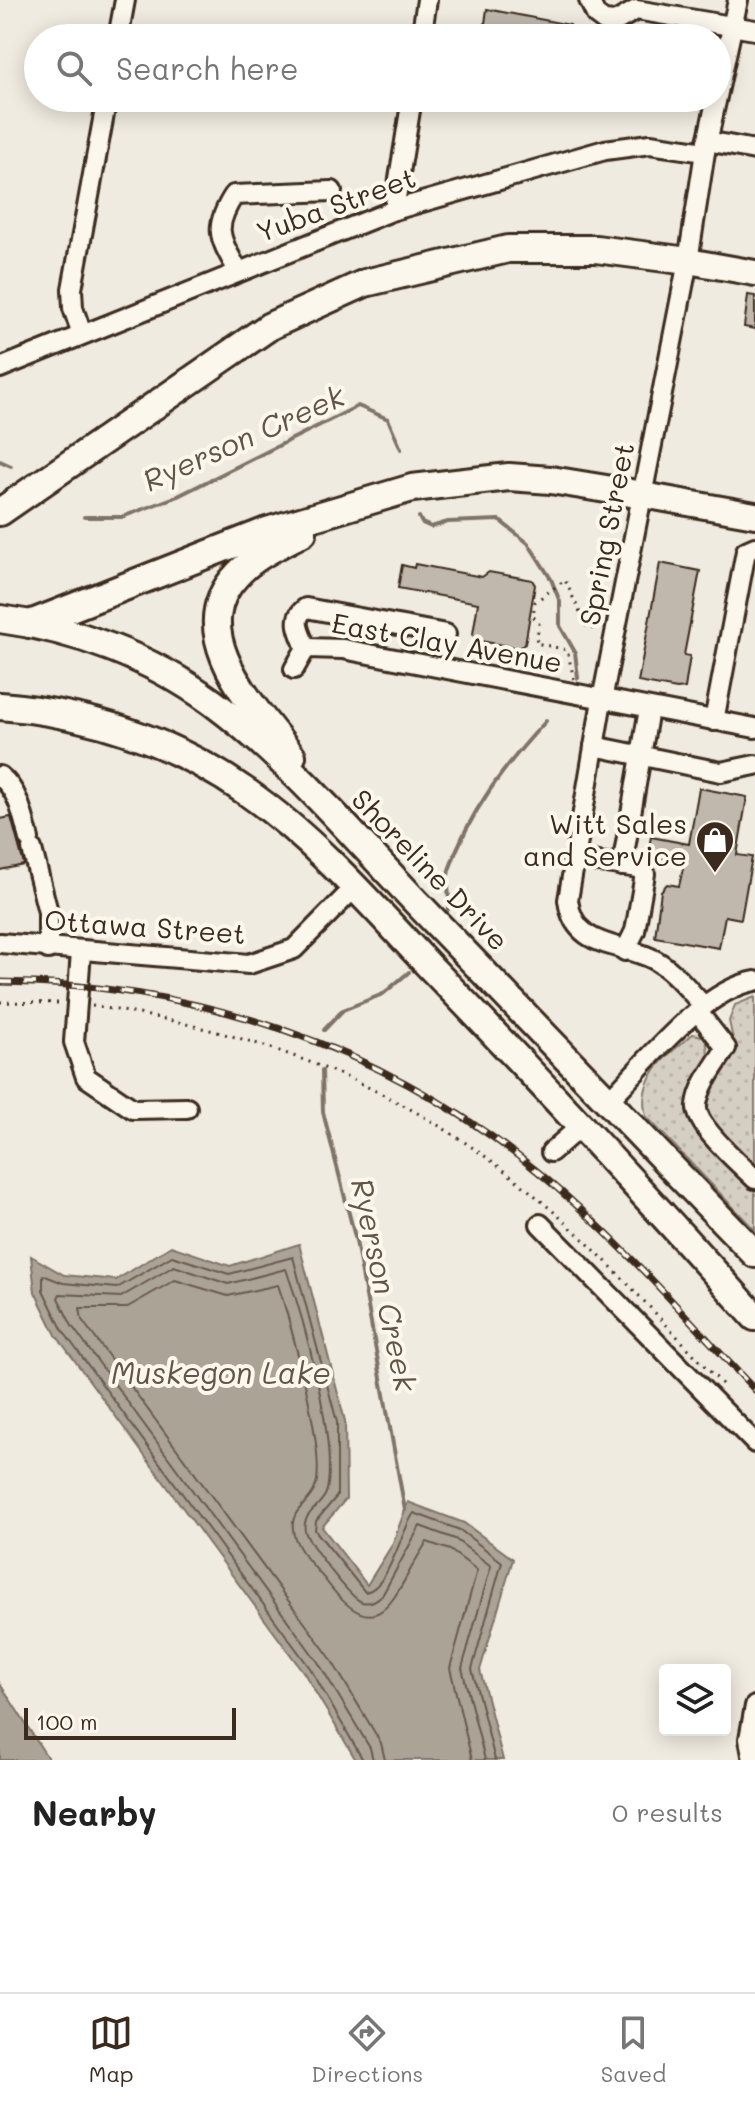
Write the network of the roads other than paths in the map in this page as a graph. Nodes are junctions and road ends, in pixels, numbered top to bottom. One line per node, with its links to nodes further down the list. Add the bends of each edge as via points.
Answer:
1 (125, 0): 7 (street)
2 (427, 0): 8 (street)
3 (589, 0): 6 (street, via 604,21 615,22)
4 (615, 0): 6 (street)
5 (738, 0): 10 (street, Spring Street)
6 (636, 10): 9 (street)
7 (121, 24)
8 (423, 24)
9 (716, 24)
10 (733, 27): 11 (street); 12 (street, Spring Street)
11 (755, 30)
12 (731, 36)
13 (104, 112): 23 (street, via 72,289)
14 (410, 112): 19 (street)
15 (714, 112): 16 (street, Spring Street)
16 (706, 147): 17 (street, Yuba Street); 19 (street, Yuba Street, via 650,144 605,150); 20 (street, Spring Street)
17 (755, 150)
18 (332, 191): 21 (street, via 234,195 221,215 219,237)
19 (394, 210): 21 (street, Yuba Street)
20 (688, 261): 22 (main road); 25 (street, Spring Street); 27 (highway, via 596,249 508,249 365,283 270,326)
21 (238, 271): 23 (street, Yuba Street)
22 (755, 273)
23 (82, 334): 24 (street, Yuba Street)
24 (2, 364)
25 (643, 495): 26 (highway, via 493,477 424,486); 28 (main road); 36 (street, Spring Street)
26 (346, 506): 31 (highway, via 267,531); 45 (highway, via 238,573 217,610 219,643 232,674)
27 (0, 512)
28 (755, 515)
29 (755, 547): 39 (street, via 746,551)
30 (0, 619): 31 (highway, Shoreline Drive)
31 (31, 623): 32 (highway); 45 (highway, Shoreline Drive, via 105,645 183,683 243,727)
32 (0, 634)
33 (446, 634): 34 (street, via 306,608 297,625)
34 (306, 648): 35 (street, East Clay Avenue); 36 (street, East Clay Avenue, via 343,649)
35 (294, 669)
36 (602, 700): 38 (street, East Clay Avenue); 41 (street, Spring Street)
37 (0, 706): 48 (highway, via 110,725 184,755 275,813)
38 (649, 709): 39 (street, East Clay Avenue); 42 (street)
39 (714, 721): 40 (street, East Clay Avenue)
40 (755, 728)
41 (594, 746): 42 (street); 46 (street, Spring Street)
42 (640, 756): 43 (street, via 727,773); 47 (street)
43 (755, 765)
44 (0, 776): 50 (street, via 19,803 48,912)
45 (338, 820): 55 (highway, Shoreline Drive)
46 (573, 858): 47 (street); 51 (street, Spring Street, via 568,900 575,924 593,939)
47 (622, 866): 51 (street, via 645,874 635,931)
48 (354, 888): 52 (street, Ottawa Street, via 294,949 264,961 233,965); 55 (highway, via 360,872 373,874 497,1002); 58 (highway)
49 (0, 943): 50 (street, Ottawa Street)
50 (48, 949): 52 (street, Ottawa Street)
51 (625, 951): 54 (street, Spring Street, via 664,966)
52 (81, 952): 57 (street, via 74,1042 86,1077 133,1109)
53 (755, 981): 54 (street, via 730,987)
54 (701, 1009): 56 (street); 60 (street, Spring Street, via 726,1048 700,1095 700,1123)
55 (544, 1034): 56 (highway, Shoreline Drive)
56 (608, 1101): 62 (highway, Shoreline Drive)
57 (187, 1108)
58 (582, 1125): 59 (street); 62 (highway, via 659,1194 729,1270 743,1271); 63 (highway)
59 (551, 1152)
60 (755, 1179)
61 (540, 1224): 64 (street)
62 (755, 1254)
63 (755, 1317)
64 (755, 1443)
65 (755, 1706): 66 (street, via 749,1739)
66 (753, 1760)

